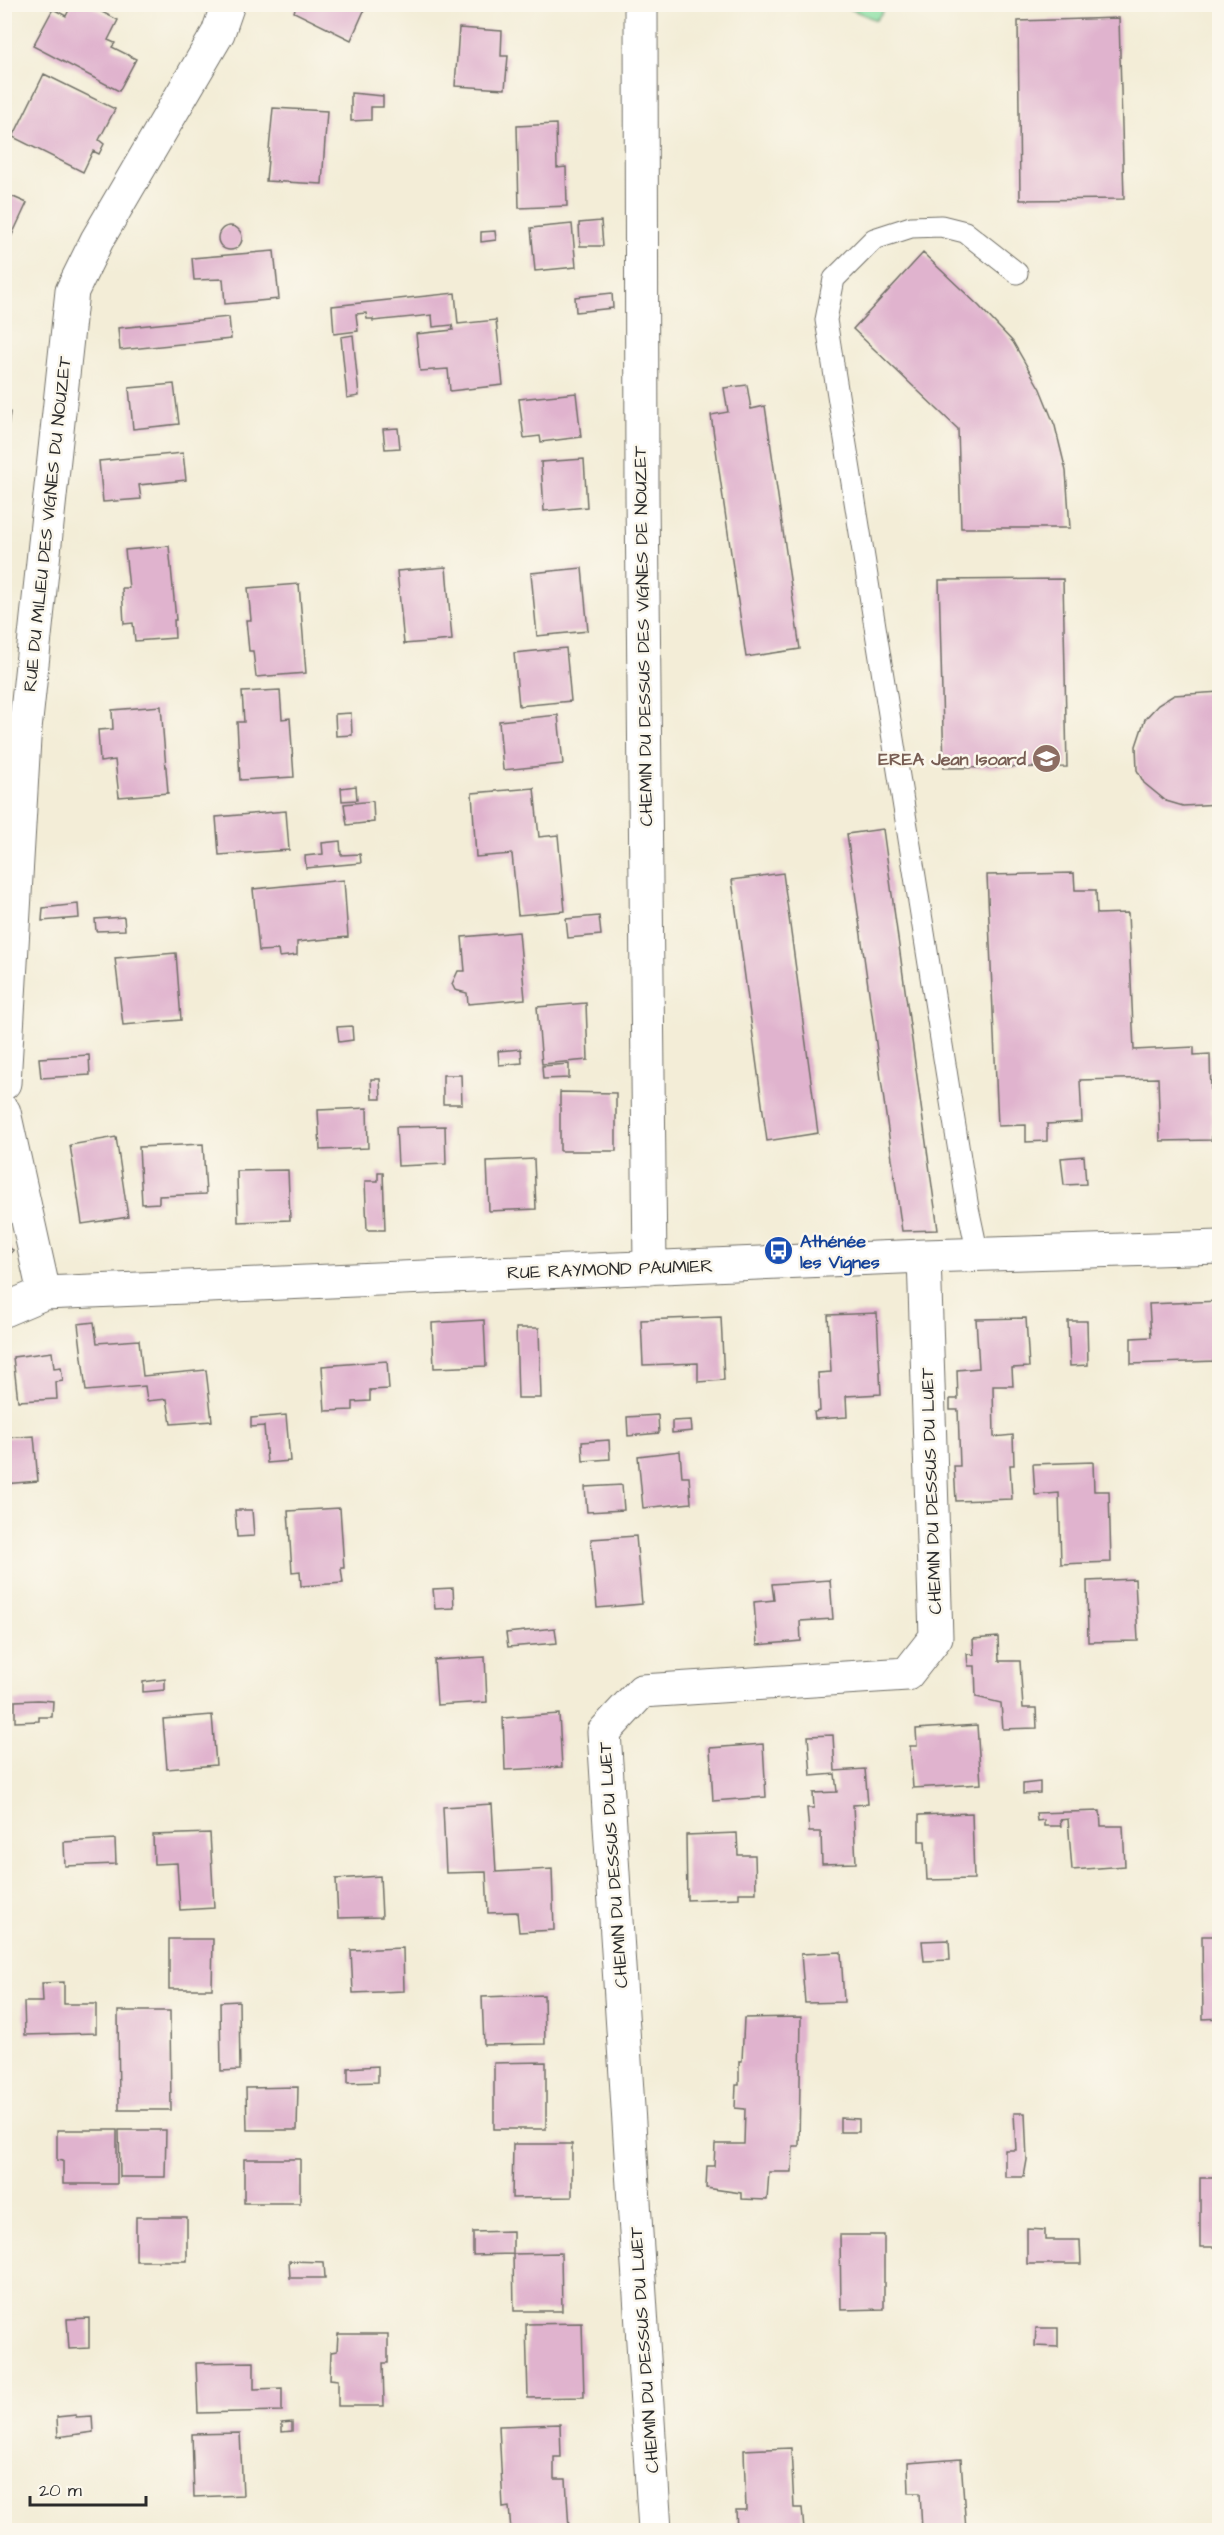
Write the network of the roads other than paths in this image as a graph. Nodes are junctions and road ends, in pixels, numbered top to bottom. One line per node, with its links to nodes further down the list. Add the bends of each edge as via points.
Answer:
1 (228, 4): 4 (street, RUE DU MILIEU DES VIGNES DU NOUZET, via 218,33 97,240 72,291 24,739)
2 (641, 4): 9 (street, CHEMIN DU DESSUS DES VIGNES DE NOUZET)
3 (1017, 273): 7 (lane, via 965,232 941,226 911,227 874,238 834,279 826,320)
4 (4, 1083)
5 (4, 1112): 10 (street)
6 (1220, 1247): 7 (street, RUE RAYMOND PAUMIER)
7 (978, 1255): 8 (street, RUE RAYMOND PAUMIER)
8 (924, 1256): 9 (street, RUE RAYMOND PAUMIER); 12 (street, CHEMIN DU DESSUS DU LUET, via 936,1637 907,1674 642,1691 604,1731)
9 (650, 1268): 10 (street, RUE RAYMOND PAUMIER)
10 (44, 1293): 11 (street, RUE RAYMOND PAUMIER)
11 (4, 1310)
12 (656, 2530)

